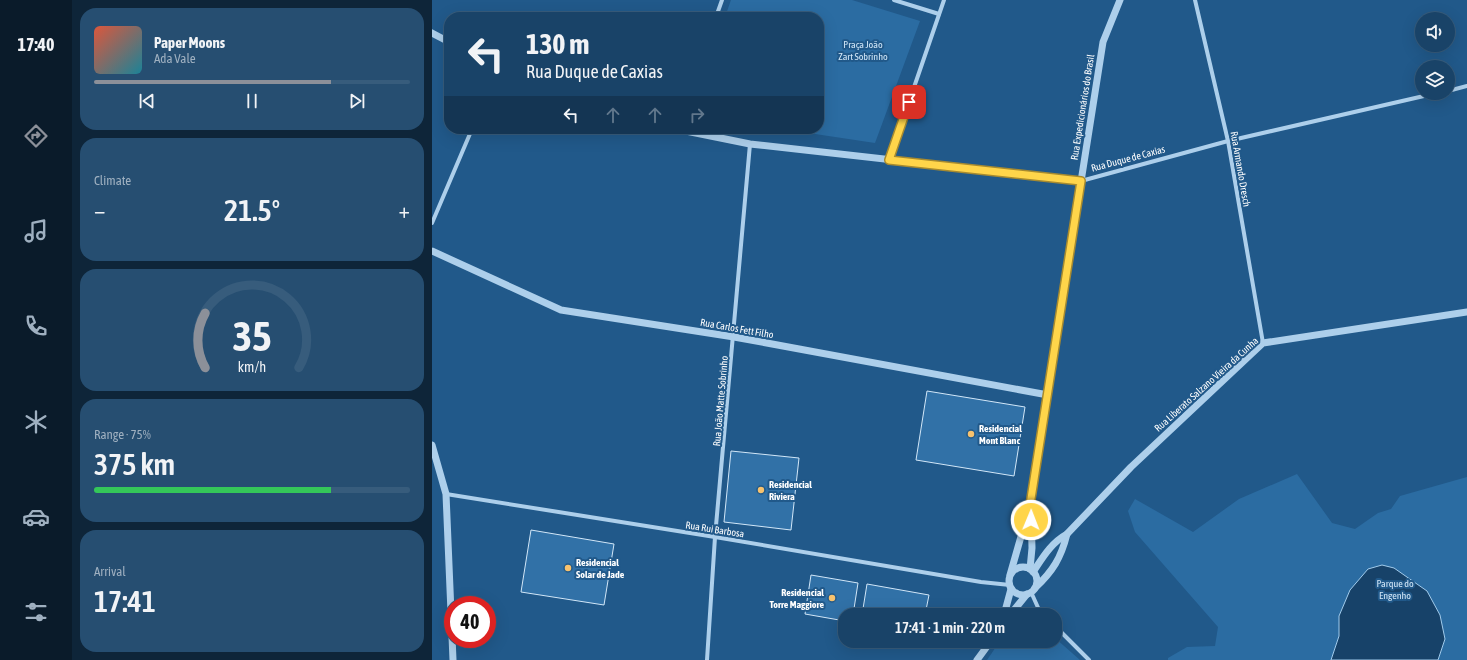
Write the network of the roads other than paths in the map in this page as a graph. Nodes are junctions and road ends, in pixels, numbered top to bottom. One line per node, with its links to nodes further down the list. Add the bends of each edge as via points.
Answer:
1 (722, 0): 6 (street)
2 (894, 0): 7 (street)
3 (944, 0): 7 (street)
4 (1120, 0): 18 (street, Rua Expedicionários do Brasil, via 1103,42)
5 (1195, 0): 15 (street, Rua Armando Dresch)
6 (718, 12)
7 (939, 14): 17 (street)
8 (432, 32): 9 (street)
9 (444, 39)
10 (1467, 86): 11 (street)
11 (1455, 89)
12 (1415, 98): 15 (street, Rua Duque de Caxias)
13 (470, 134): 19 (street)
14 (701, 134): 16 (street, Rua Duque de Caxias)
15 (1228, 141): 18 (street, Rua Duque de Caxias); 23 (street, Rua Armando Dresch)
16 (750, 144): 17 (street, Rua Duque de Caxias); 22 (street, Rua João Matte Sobrinho)
17 (889, 160): 18 (street, Rua Duque de Caxias)
18 (1081, 181): 24 (street, Rua Expedicionários do Brasil)
19 (432, 223)
20 (432, 251): 22 (street, Rua Carlos Fett Filho, via 561,310)
21 (1467, 312): 23 (street, Rua Liberato Salzano Vieira da Cunha)
22 (734, 337): 24 (street, Rua Carlos Fett Filho); 29 (street, Rua João Matte Sobrinho)
23 (1263, 343): 28 (street, Rua Liberato Salzano Vieira da Cunha, via 1131,467)
24 (1048, 395): 27 (street, Rua Expedicionários do Brasil)
25 (432, 445): 26 (street)
26 (446, 494): 29 (street, Rua Rui Barbosa); 39 (street)
27 (1030, 505): 30 (street, Rua Expedicionários do Brasil); 31 (street, Rua Expedicionários do Brasil)
28 (1067, 534): 30 (street, Rua Liberato Salzano Vieira da Cunha, via 1056,540); 33 (street, Rua Liberato Salzano Vieira da Cunha, via 1062,552 1050,574)
29 (715, 536): 32 (street, Rua Rui Barbosa); 40 (street, Rua João Matte Sobrinho)
30 (1032, 570): 31 (street, via 1021,567); 33 (street, via 1037,580)
31 (1010, 575): 32 (street)
32 (1010, 587): 33 (street, via 1019,594); 34 (street)
33 (1031, 592): 35 (street, Rua Liberato Salzano Vieira da Cunha); 36 (street)
34 (1006, 608)
35 (1016, 608)
36 (1039, 608)
37 (1062, 633): 42 (street)
38 (985, 648): 41 (street)
39 (453, 660)
40 (707, 660)
41 (977, 660)
42 (1089, 660)

